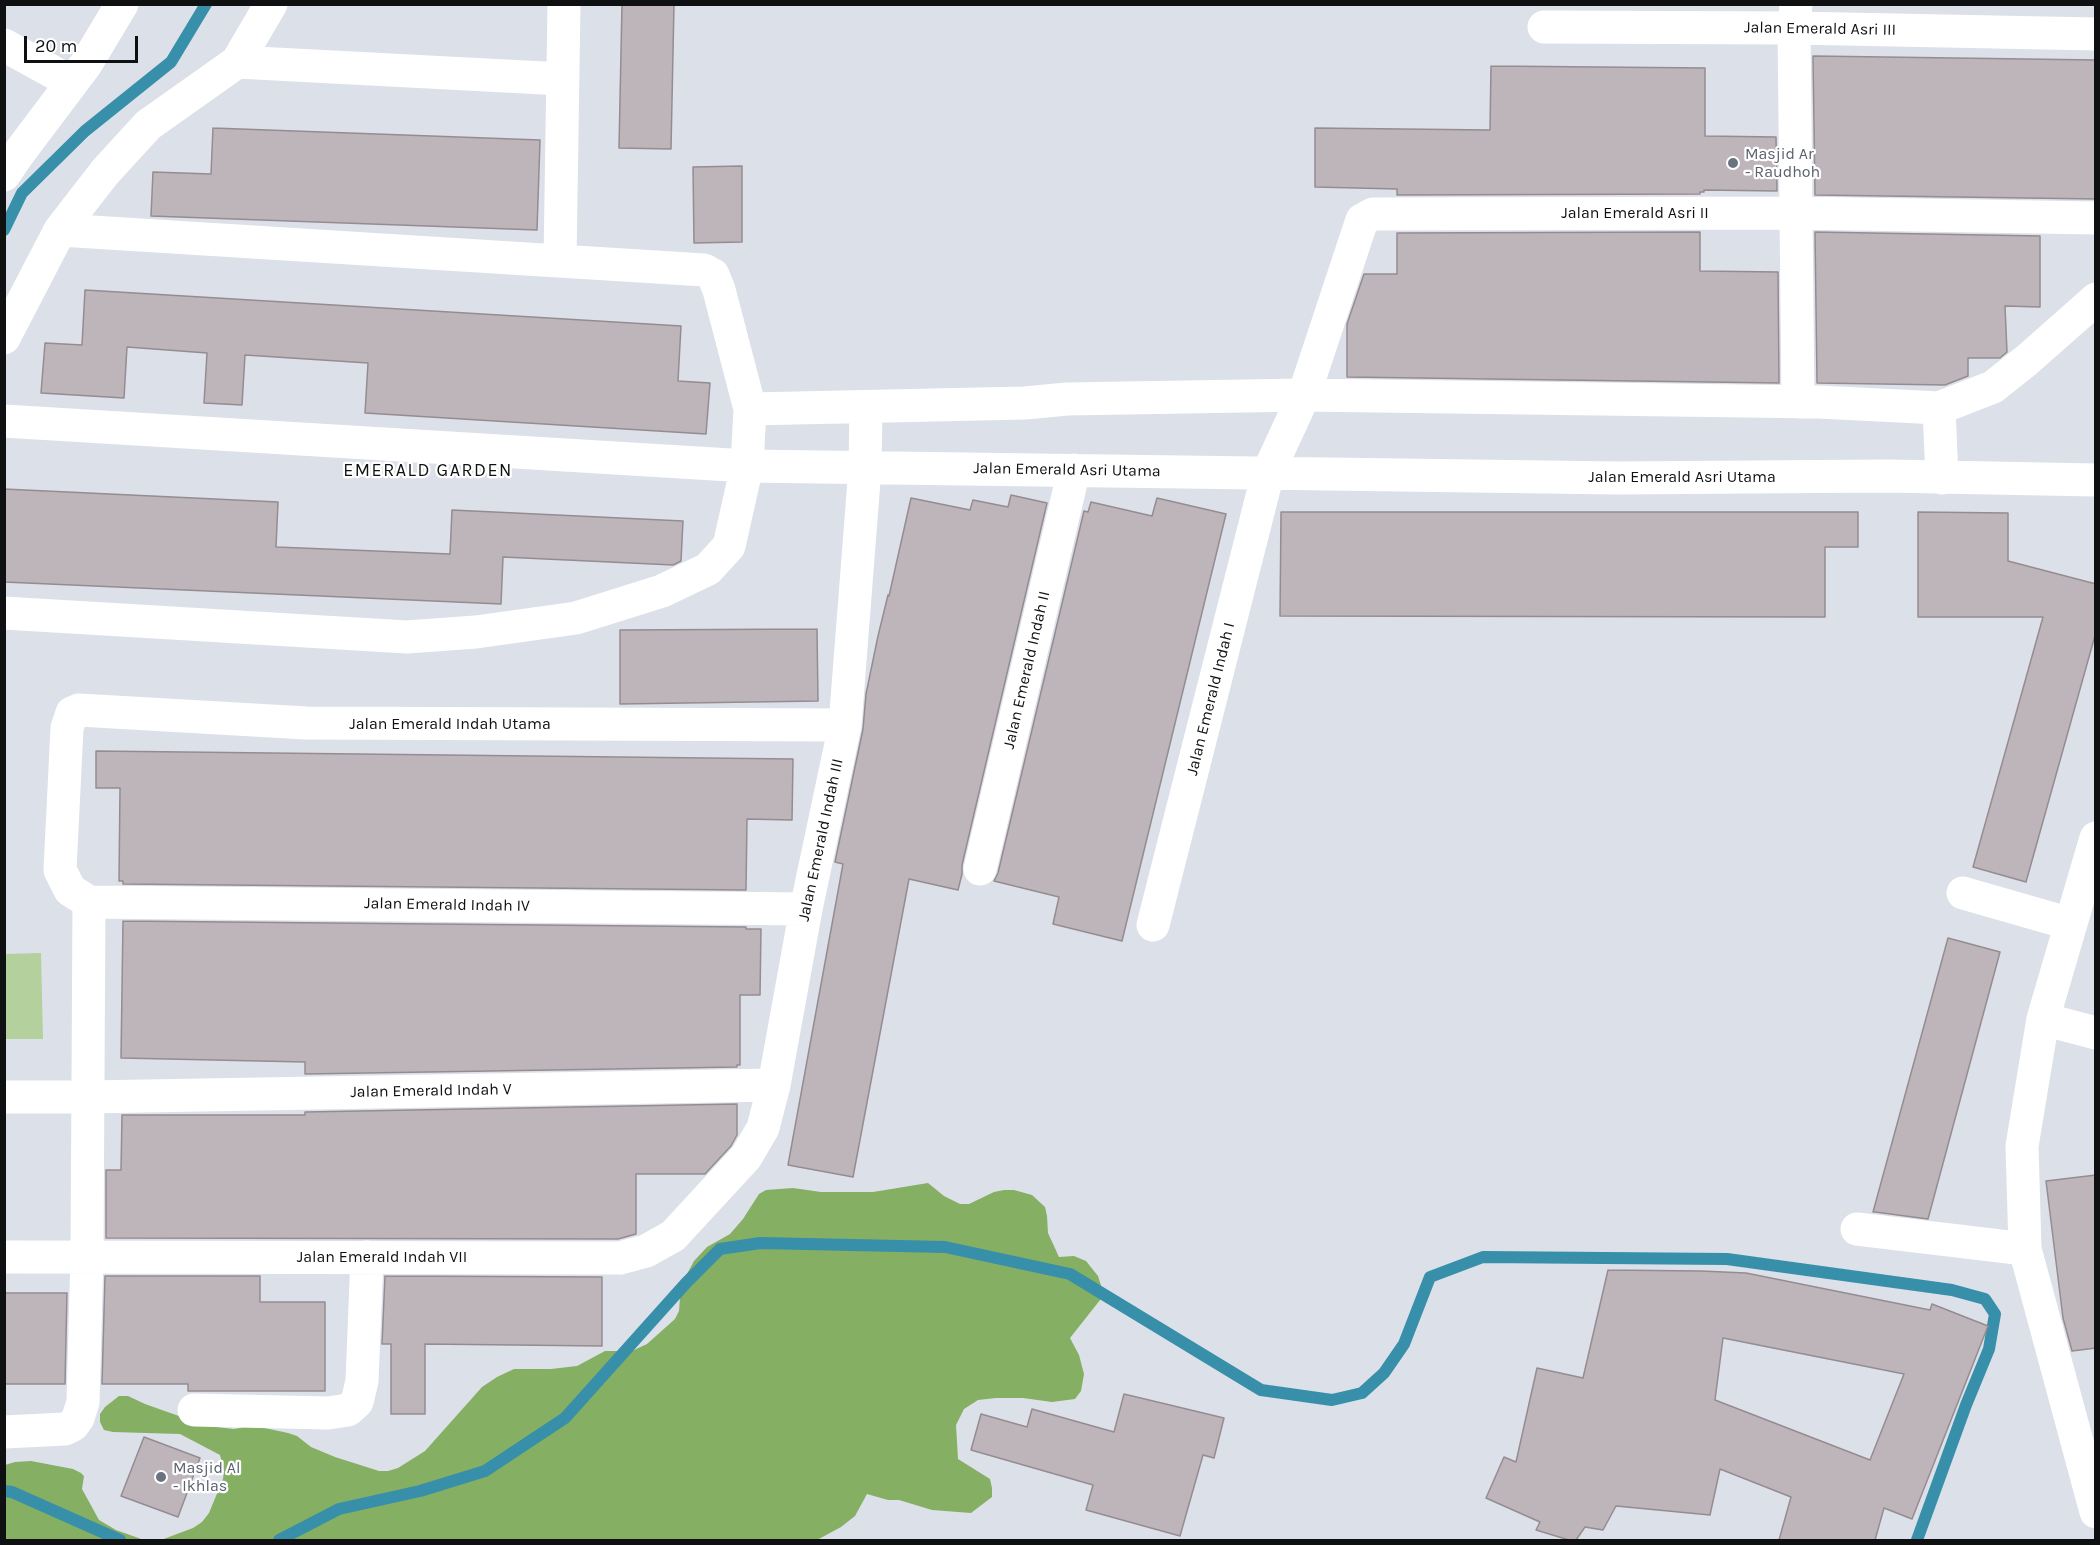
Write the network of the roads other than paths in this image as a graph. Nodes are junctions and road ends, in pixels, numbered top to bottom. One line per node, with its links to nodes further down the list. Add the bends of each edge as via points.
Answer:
1 (122, 4): 10 (street)
2 (271, 4): 8 (street)
3 (564, 4): 9 (street)
4 (1795, 16): 5 (street, Jalan Emerald Asri III); 6 (street, Jalan Emerald Asri III); 12 (street)
5 (1544, 27)
6 (2096, 34)
7 (4, 45): 10 (street)
8 (237, 62): 9 (street); 14 (street, via 148,124)
9 (563, 79): 15 (street)
10 (71, 82): 11 (street)
11 (4, 176)
12 (1795, 213): 13 (street, Jalan Emerald Asri II); 18 (street, Jalan Emerald Asri II, via 1373,214 1359,225); 19 (street)
13 (2096, 218)
14 (60, 230): 15 (street); 17 (street)
15 (560, 261): 22 (street, via 704,270 713,275)
16 (2096, 299): 21 (street, via 1993,387)
17 (4, 338)
18 (1304, 395): 19 (street); 20 (street, via 1067,399); 27 (street)
19 (1798, 402): 21 (street)
20 (866, 408): 22 (street); 25 (street, Jalan Emerald Indah III)
21 (1939, 408): 28 (street)
22 (750, 409): 24 (street)
23 (4, 421): 24 (street, Jalan Emerald Asri Utama)
24 (747, 466): 25 (street, Jalan Emerald Asri Utama); 30 (street, via 729,546 708,570 662,591 576,618 407,637)
25 (865, 468): 26 (street, Jalan Emerald Asri Utama); 31 (street, Jalan Emerald Indah III)
26 (1074, 470): 27 (street, Jalan Emerald Asri Utama); 33 (street, Jalan Emerald Indah II)
27 (1268, 473): 28 (street, Jalan Emerald Asri Utama); 38 (street, Jalan Emerald Indah I)
28 (1942, 478): 29 (street, Jalan Emerald Asri Utama)
29 (2096, 480)
30 (4, 613)
31 (844, 725): 35 (street, Jalan Emerald Indah Utama, via 306,723 79,710 72,713 67,729 60,870 70,890); 36 (street, Jalan Emerald Indah III)
32 (2096, 838): 37 (street)
33 (980, 869)
34 (1963, 893): 37 (street)
35 (89, 902): 36 (street, Jalan Emerald Indah IV); 43 (street)
36 (806, 909): 41 (street, Jalan Emerald Indah III)
37 (2071, 924): 39 (street)
38 (1153, 925)
39 (2043, 1019): 40 (street); 46 (street, via 2022,1146)
40 (2096, 1033)
41 (774, 1085): 43 (street, Jalan Emerald Indah V); 45 (street, Jalan Emerald Indah III, via 763,1128 746,1157)
42 (4, 1097): 43 (street, Jalan Emerald Indah V)
43 (88, 1097): 47 (street)
44 (1857, 1229): 46 (street)
45 (672, 1236): 49 (street, Jalan Emerald Indah VII, via 645,1251 620,1258)
46 (2025, 1249): 52 (street)
47 (87, 1256): 48 (street, Jalan Emerald Indah VII); 49 (street, Jalan Emerald Indah VII); 51 (street, via 83,1401 78,1418 65,1429)
48 (4, 1257)
49 (367, 1257): 50 (street, via 362,1381 357,1401 348,1410)
50 (194, 1410)
51 (4, 1432)
52 (2096, 1512)

